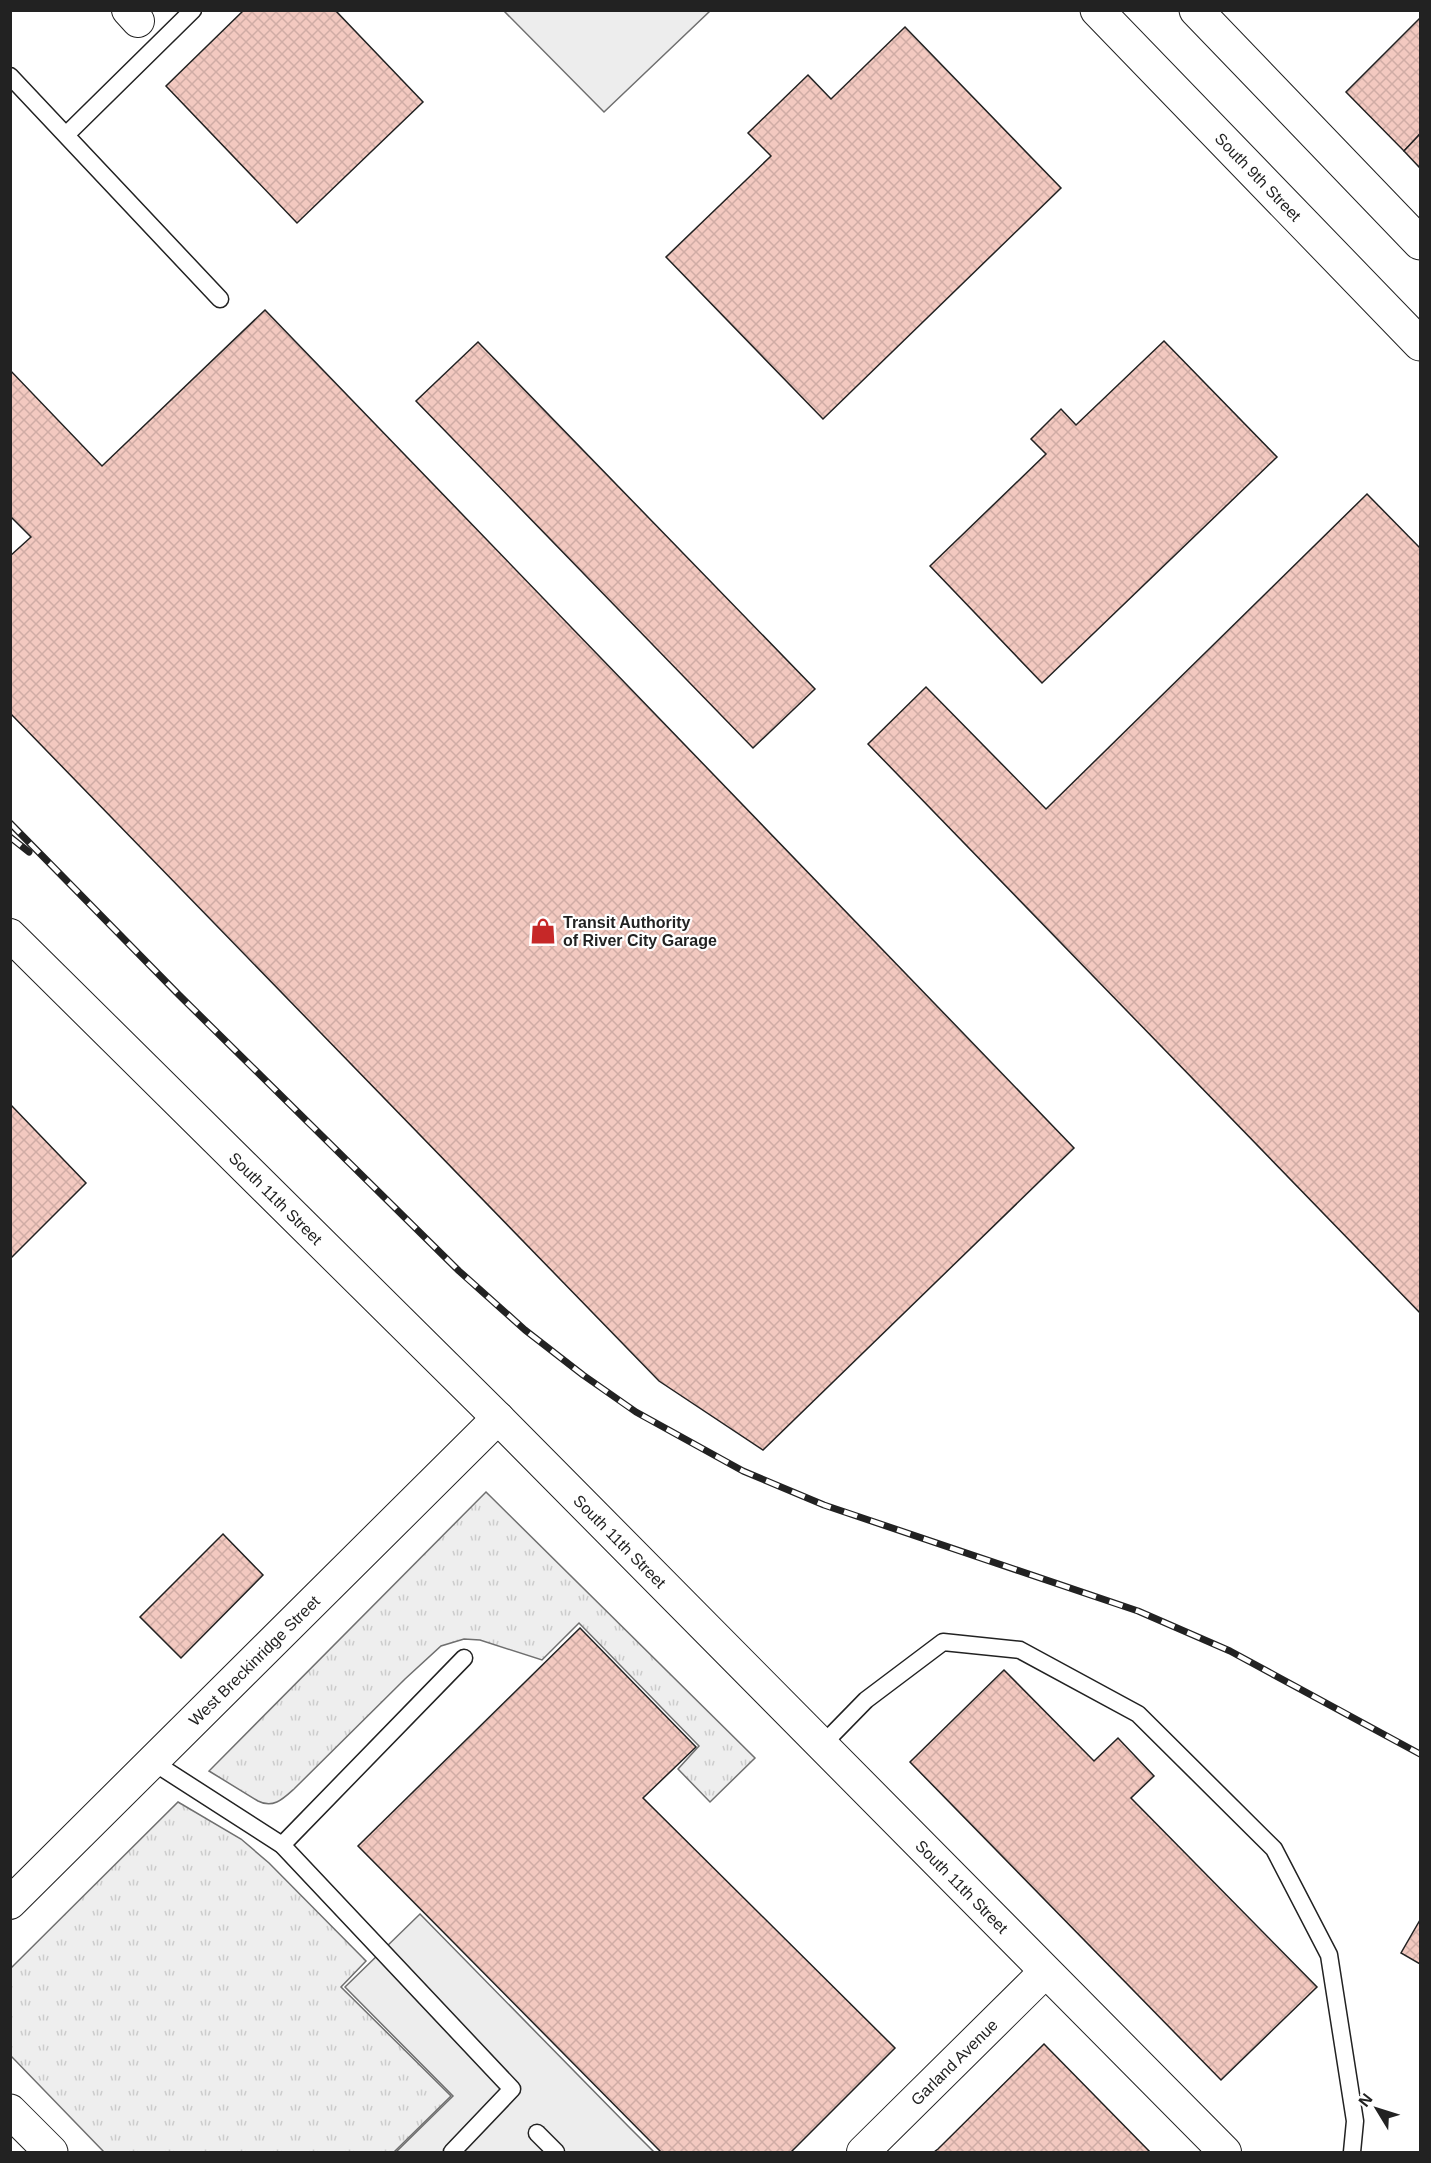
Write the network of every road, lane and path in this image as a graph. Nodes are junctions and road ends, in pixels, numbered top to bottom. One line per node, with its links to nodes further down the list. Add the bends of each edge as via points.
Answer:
1 (193, 10): 5 (lane)
2 (1097, 10): 10 (main road, South 9th Street)
3 (1196, 10): 8 (main road)
4 (133, 16): 5 (lane)
5 (160, 42): 7 (lane)
6 (10, 76): 7 (lane)
7 (67, 134): 9 (lane)
8 (1420, 243)
9 (220, 299)
10 (1420, 344)
11 (10, 935): 12 (street, South 11th Street)
12 (498, 1418): 14 (street, South 11th Street); 15 (street, West Breckinridge Street)
13 (464, 1658): 16 (lane)
14 (822, 1745): 18 (street, South 11th Street); 26 (lane, via 866,1700 943,1641 1020,1650 1138,1714 1274,1849 1329,1955 1355,2121)
15 (153, 1762): 16 (lane); 17 (street, West Breckinridge Street)
16 (282, 1845): 22 (lane, via 512,2089)
17 (10, 1904)
18 (1045, 1972): 24 (street, Garland Avenue); 25 (street, South 11th Street)
19 (10, 2111): 21 (main road)
20 (537, 2133): 23 (lane)
21 (44, 2150)
22 (452, 2152)
23 (555, 2152)
24 (863, 2152)
25 (1225, 2152)
26 (1352, 2152)

